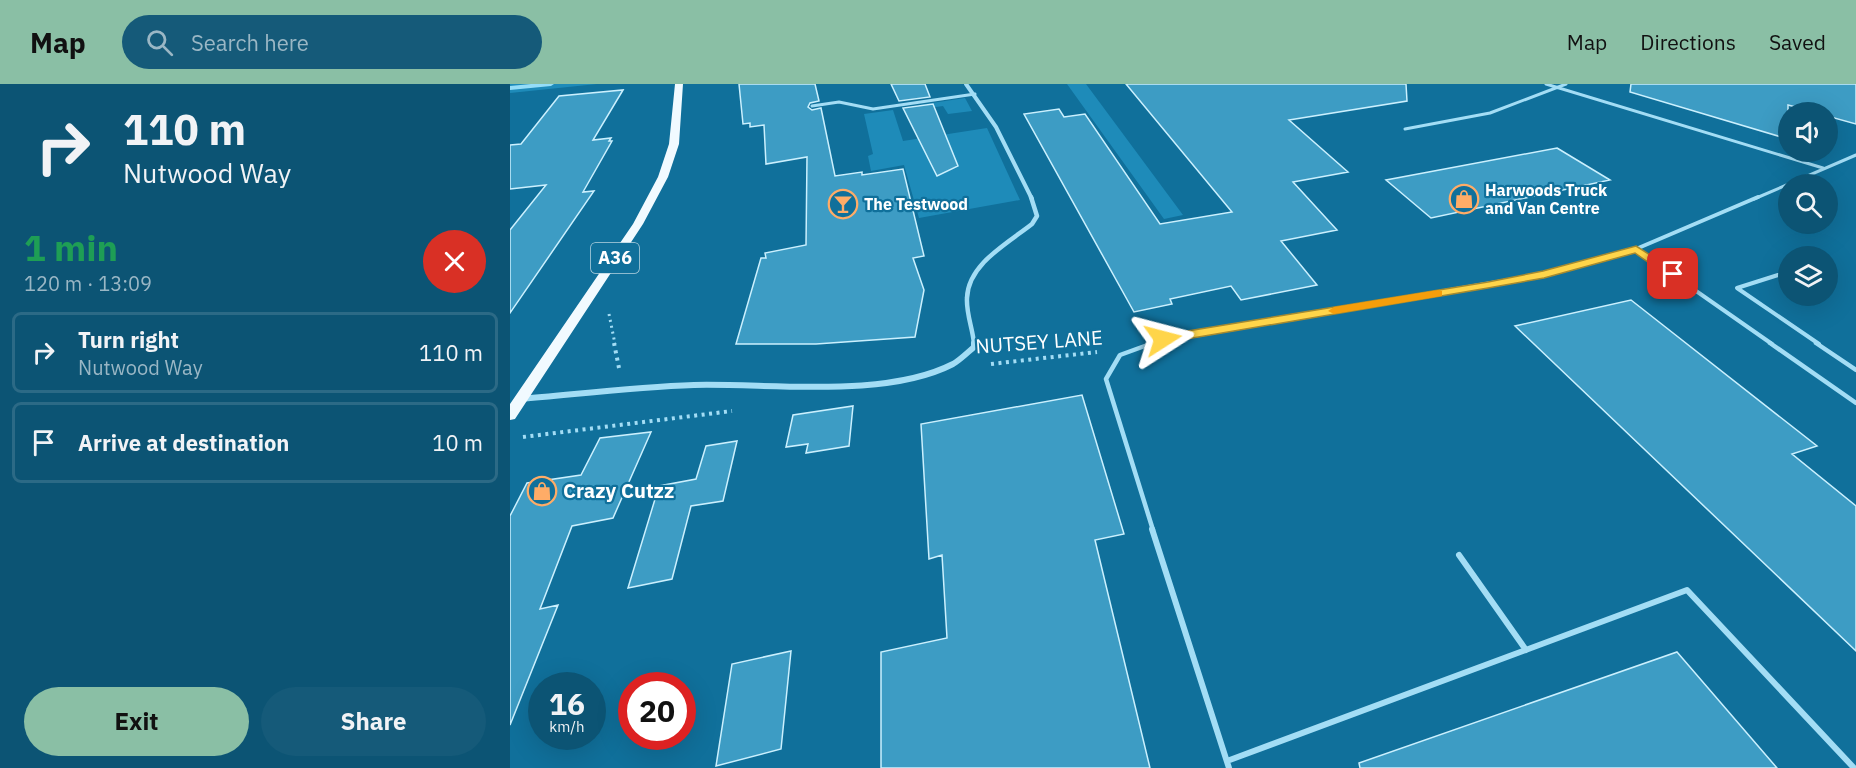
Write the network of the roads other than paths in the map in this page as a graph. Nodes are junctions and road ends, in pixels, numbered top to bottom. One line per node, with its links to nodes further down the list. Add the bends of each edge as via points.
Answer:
1 (679, 84): 14 (main road, A36, via 674,144 663,177 638,224 589,298)
2 (966, 84): 6 (street)
3 (1546, 84): 5 (lane)
4 (1566, 84): 5 (lane)
5 (1559, 88): 8 (lane, via 1490,113); 10 (lane)
6 (975, 94): 7 (lane, via 873,109 839,102); 14 (street, NUTSEY LANE, via 1003,139 1037,216 983,265 970,284 967,295 974,347 961,361 933,374 900,381 694,385)
7 (812, 106)
8 (1405, 129)
9 (1856, 155): 10 (lane, NUTSEY LANE)
10 (1823, 168): 11 (lane, NUTSEY LANE)
11 (1636, 249): 15 (lane); 19 (lane, NUTSEY LANE, via 1480,287 1163,339 1120,355 1106,379 1108,393)
12 (1778, 275): 13 (lane, via 1737,288)
13 (1856, 370)
14 (515, 400): 16 (main road, A36)
15 (1856, 403)
16 (510, 415)
17 (1459, 555): 18 (lane)
18 (1526, 650): 19 (lane); 20 (lane, via 1687,590)
19 (1228, 765)
20 (1854, 768)

